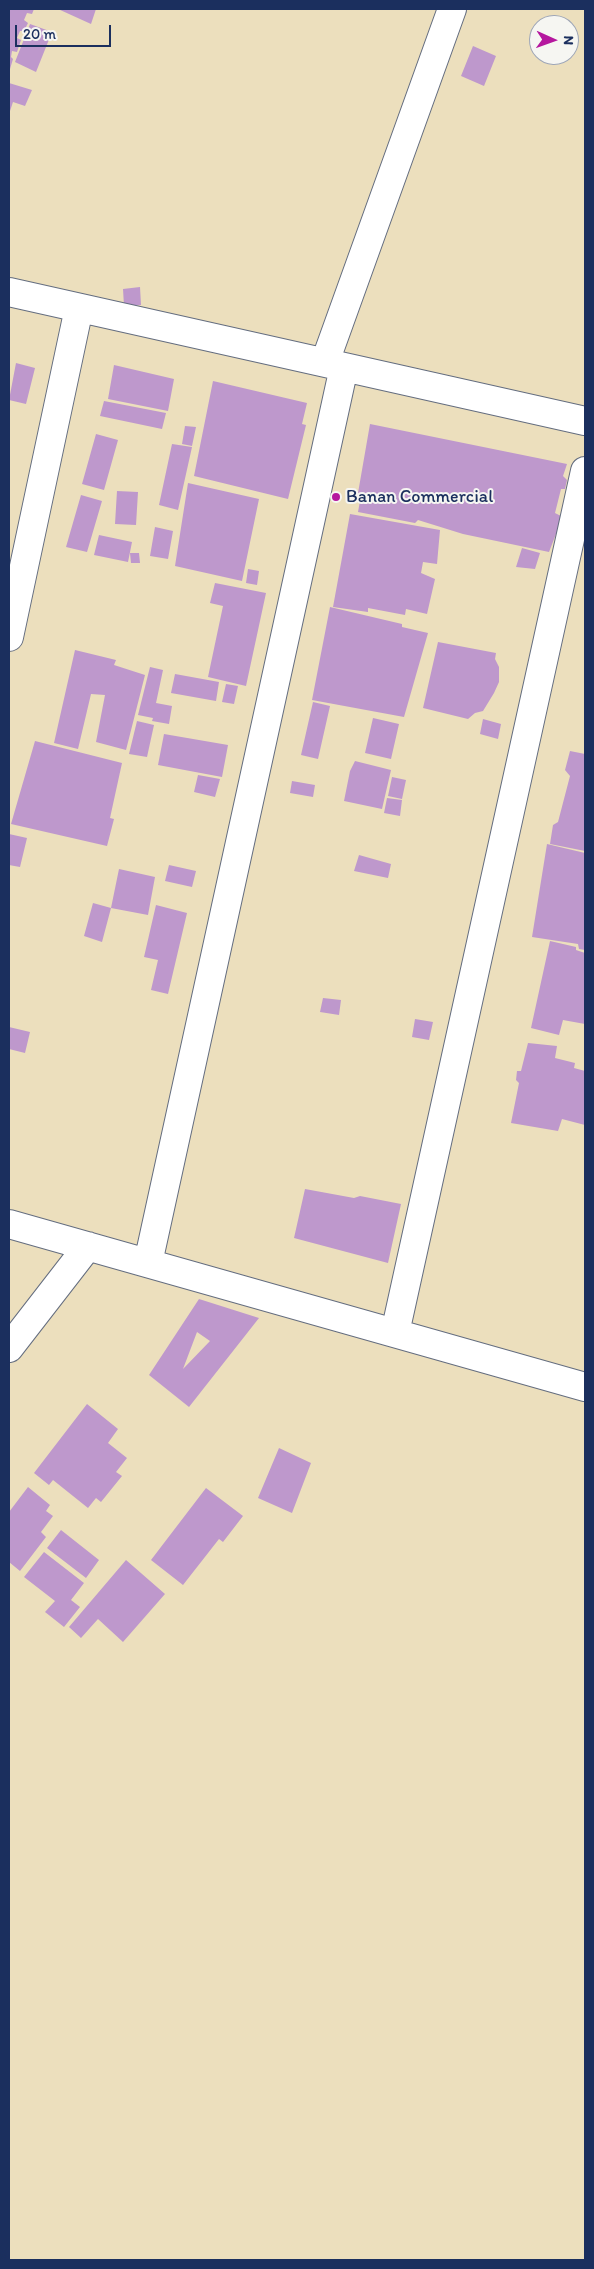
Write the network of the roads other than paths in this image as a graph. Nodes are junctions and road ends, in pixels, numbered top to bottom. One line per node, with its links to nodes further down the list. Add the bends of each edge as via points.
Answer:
1 (452, 9): 4 (street)
2 (9, 292): 3 (street)
3 (79, 308): 4 (street); 7 (street)
4 (334, 364): 5 (street); 10 (street)
5 (585, 420)
6 (585, 471): 11 (street)
7 (9, 637)
8 (9, 1224): 9 (street)
9 (88, 1246): 10 (street); 12 (street)
10 (148, 1263): 11 (street)
11 (395, 1333): 13 (street)
12 (9, 1348)
13 (585, 1387)

